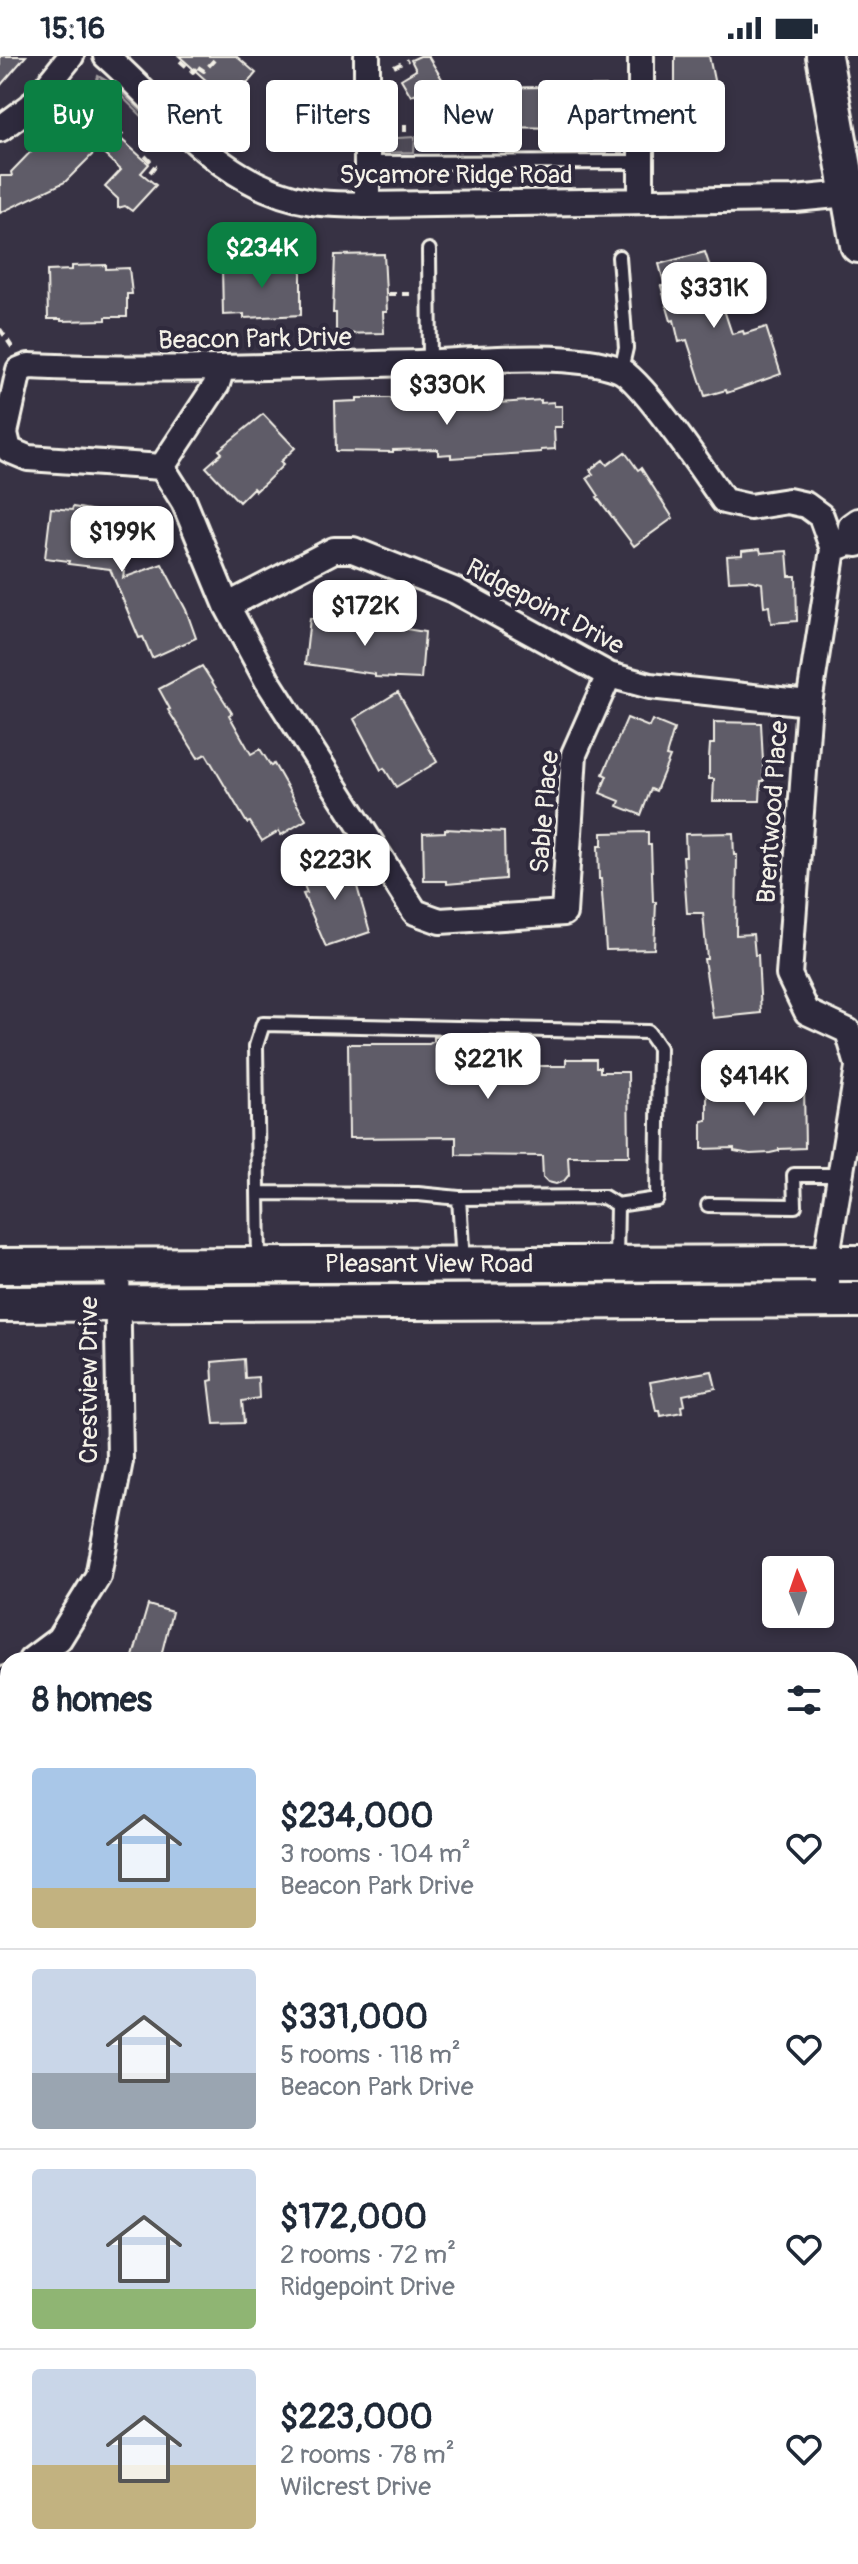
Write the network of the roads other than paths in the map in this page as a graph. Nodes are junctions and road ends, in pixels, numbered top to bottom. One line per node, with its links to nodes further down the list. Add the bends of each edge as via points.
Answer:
1 (71, 56): 6 (street, via 31,106)
2 (106, 56): 11 (street, Sycamore Ridge Road, via 213,159 237,174 293,198)
3 (367, 56): 8 (street)
4 (641, 56): 7 (street)
5 (824, 56): 9 (main road)
6 (0, 129)
7 (641, 162): 8 (lane); 10 (street)
8 (366, 163): 11 (street)
9 (853, 193): 10 (street, Sycamore Ridge Road); 12 (main road)
10 (641, 201): 11 (street, Sycamore Ridge Road)
11 (367, 205)
12 (858, 245)
13 (429, 250): 15 (lane)
14 (619, 257): 17 (lane, via 626,348)
15 (430, 362): 16 (street, Beacon Park Drive); 17 (street, Beacon Park Drive, via 588,361)
16 (222, 368): 18 (street, via 217,384); 18 (street, Beacon Park Drive, via 119,370 18,362 5,433 9,450 28,458)
17 (621, 370): 19 (street, via 642,390 724,501 750,507 788,501 806,505)
18 (162, 467): 20 (street, via 184,502)
19 (850, 539): 22 (street, Brentwood Place)
20 (227, 606): 21 (street, Ridgepoint Drive, via 334,550 353,550 456,591); 21 (street, Sable Place, via 291,719 415,912 440,921 564,913 574,754)
21 (609, 675): 22 (street, Ridgepoint Drive, via 650,686)
22 (809, 703): 23 (street, Brentwood Place, via 789,975 807,1012 848,1031)
23 (858, 1066): 24 (street, Brentwood Place)
24 (840, 1175): 28 (lane, via 794,1175 795,1206); 30 (street, Brentwood Place)
25 (258, 1193): 26 (lane); 27 (lane, via 256,1046 263,1024 648,1032 659,1048 657,1199); 33 (lane)
26 (459, 1198): 27 (lane, via 604,1197); 31 (lane)
27 (617, 1205): 29 (lane)
28 (708, 1205)
29 (616, 1263): 30 (main road, Pleasant View Road); 31 (main road, Pleasant View Road)
30 (842, 1263): 36 (street, Brentwood Place)
31 (463, 1264): 33 (main road, Pleasant View Road); 35 (main road)
32 (117, 1265): 33 (main road, Pleasant View Road); 34 (main road, Pleasant View Road); 37 (street, Crestview Drive)
33 (259, 1265)
34 (0, 1266)
35 (463, 1301): 36 (main road, Pleasant View Road); 37 (main road, Pleasant View Road)
36 (843, 1301)
37 (116, 1302): 38 (main road, Pleasant View Road); 39 (street, Crestview Drive, via 120,1461 98,1576 59,1639)
38 (0, 1304)
39 (42, 1652)

